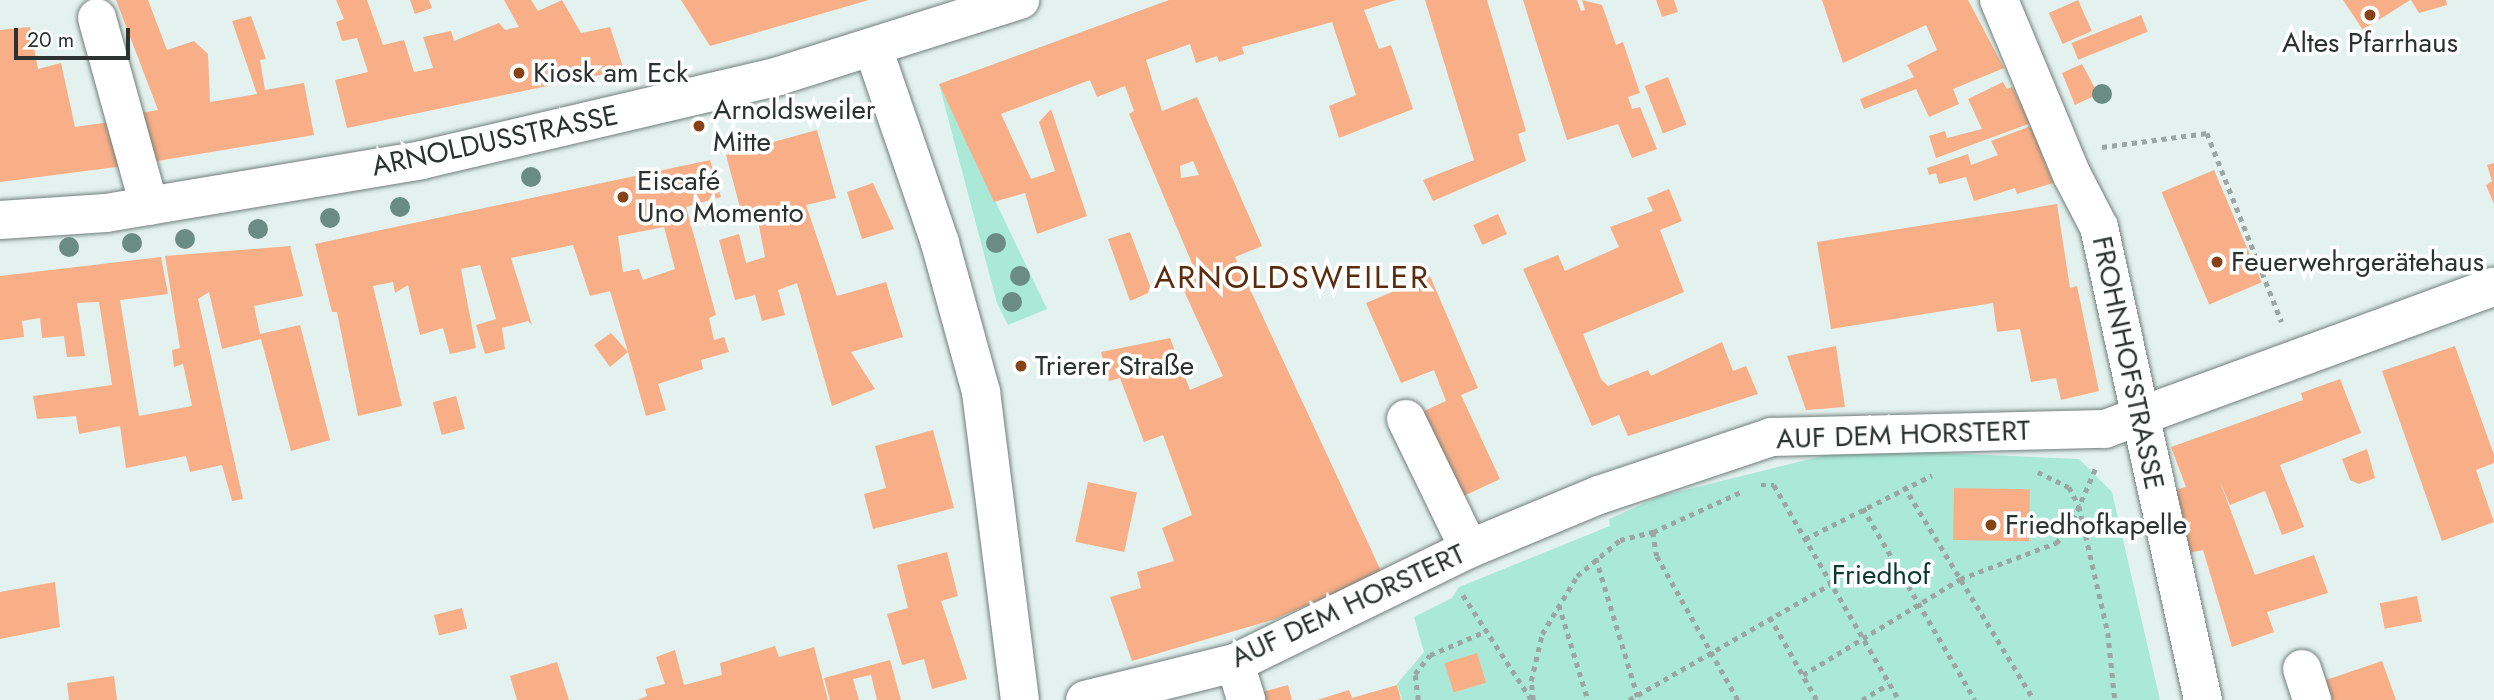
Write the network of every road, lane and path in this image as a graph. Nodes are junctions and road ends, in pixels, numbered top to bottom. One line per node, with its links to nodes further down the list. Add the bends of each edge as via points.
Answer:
1 (1020, 0): 4 (street, ARNOLDUSSTRASSE)
2 (1999, 0): 5 (street, FROHNHOFSTRASSE)
3 (97, 18): 6 (street)
4 (873, 48): 6 (street, ARNOLDUSSTRASSE, via 743,85 422,160); 35 (street, via 940,243 981,392)
5 (2062, 152): 9 (path, via 2207,133); 10 (street, FROHNHOFSTRASSE, via 2099,226)
6 (149, 206): 7 (street, ARNOLDUSSTRASSE)
7 (0, 220)
8 (2494, 287): 9 (street, AUF DEM HORSTERT)
9 (2295, 356): 10 (street, AUF DEM HORSTERT)
10 (2140, 414): 20 (street, AUF DEM HORSTERT, via 2105,429 1771,437 1599,495); 49 (street, FROHNHOFSTRASSE)
11 (1406, 419): 20 (street)
12 (2026, 470): 16 (path, via 2053,475 2069,487)
13 (1940, 473): 15 (path)
14 (2094, 475): 16 (path)
15 (1905, 486): 17 (path); 22 (path)
16 (2079, 506): 22 (path, via 2056,543); 48 (path, via 2108,633)
17 (1863, 508): 19 (path); 25 (path)
18 (1653, 532): 19 (path, via 1766,484 1774,485); 21 (path, via 1620,540); 30 (path, via 1657,556)
19 (1805, 540): 23 (path)
20 (1469, 549): 31 (street, AUF DEM HORSTERT)
21 (1596, 558): 26 (path); 34 (path)
22 (1961, 579): 25 (path); 47 (path)
23 (1831, 584): 27 (path); 29 (path)
24 (1459, 587): 28 (path)
25 (1919, 604): 29 (path); 46 (path)
26 (1559, 605): 39 (path, via 1542,634 1531,681); 40 (path)
27 (1770, 617): 30 (path); 32 (path)
28 (1484, 632): 38 (path, via 1430,655 1415,674); 39 (path)
29 (1863, 638): 32 (path); 33 (path)
30 (1710, 649): 34 (path); 42 (path)
31 (1235, 663): 36 (street, AUF DEM HORSTERT); 37 (street)
32 (1803, 675): 43 (path)
33 (1889, 684): 44 (path); 45 (path)
34 (1638, 697): 41 (path)
35 (1020, 700)
36 (1085, 700)
37 (1246, 700)
38 (1418, 700)
39 (1532, 700)
40 (1588, 700)
41 (1629, 700)
42 (1738, 700)
43 (1817, 700)
44 (1862, 700)
45 (1899, 700)
46 (1975, 700)
47 (2034, 700)
48 (2115, 700)
49 (2203, 700)

